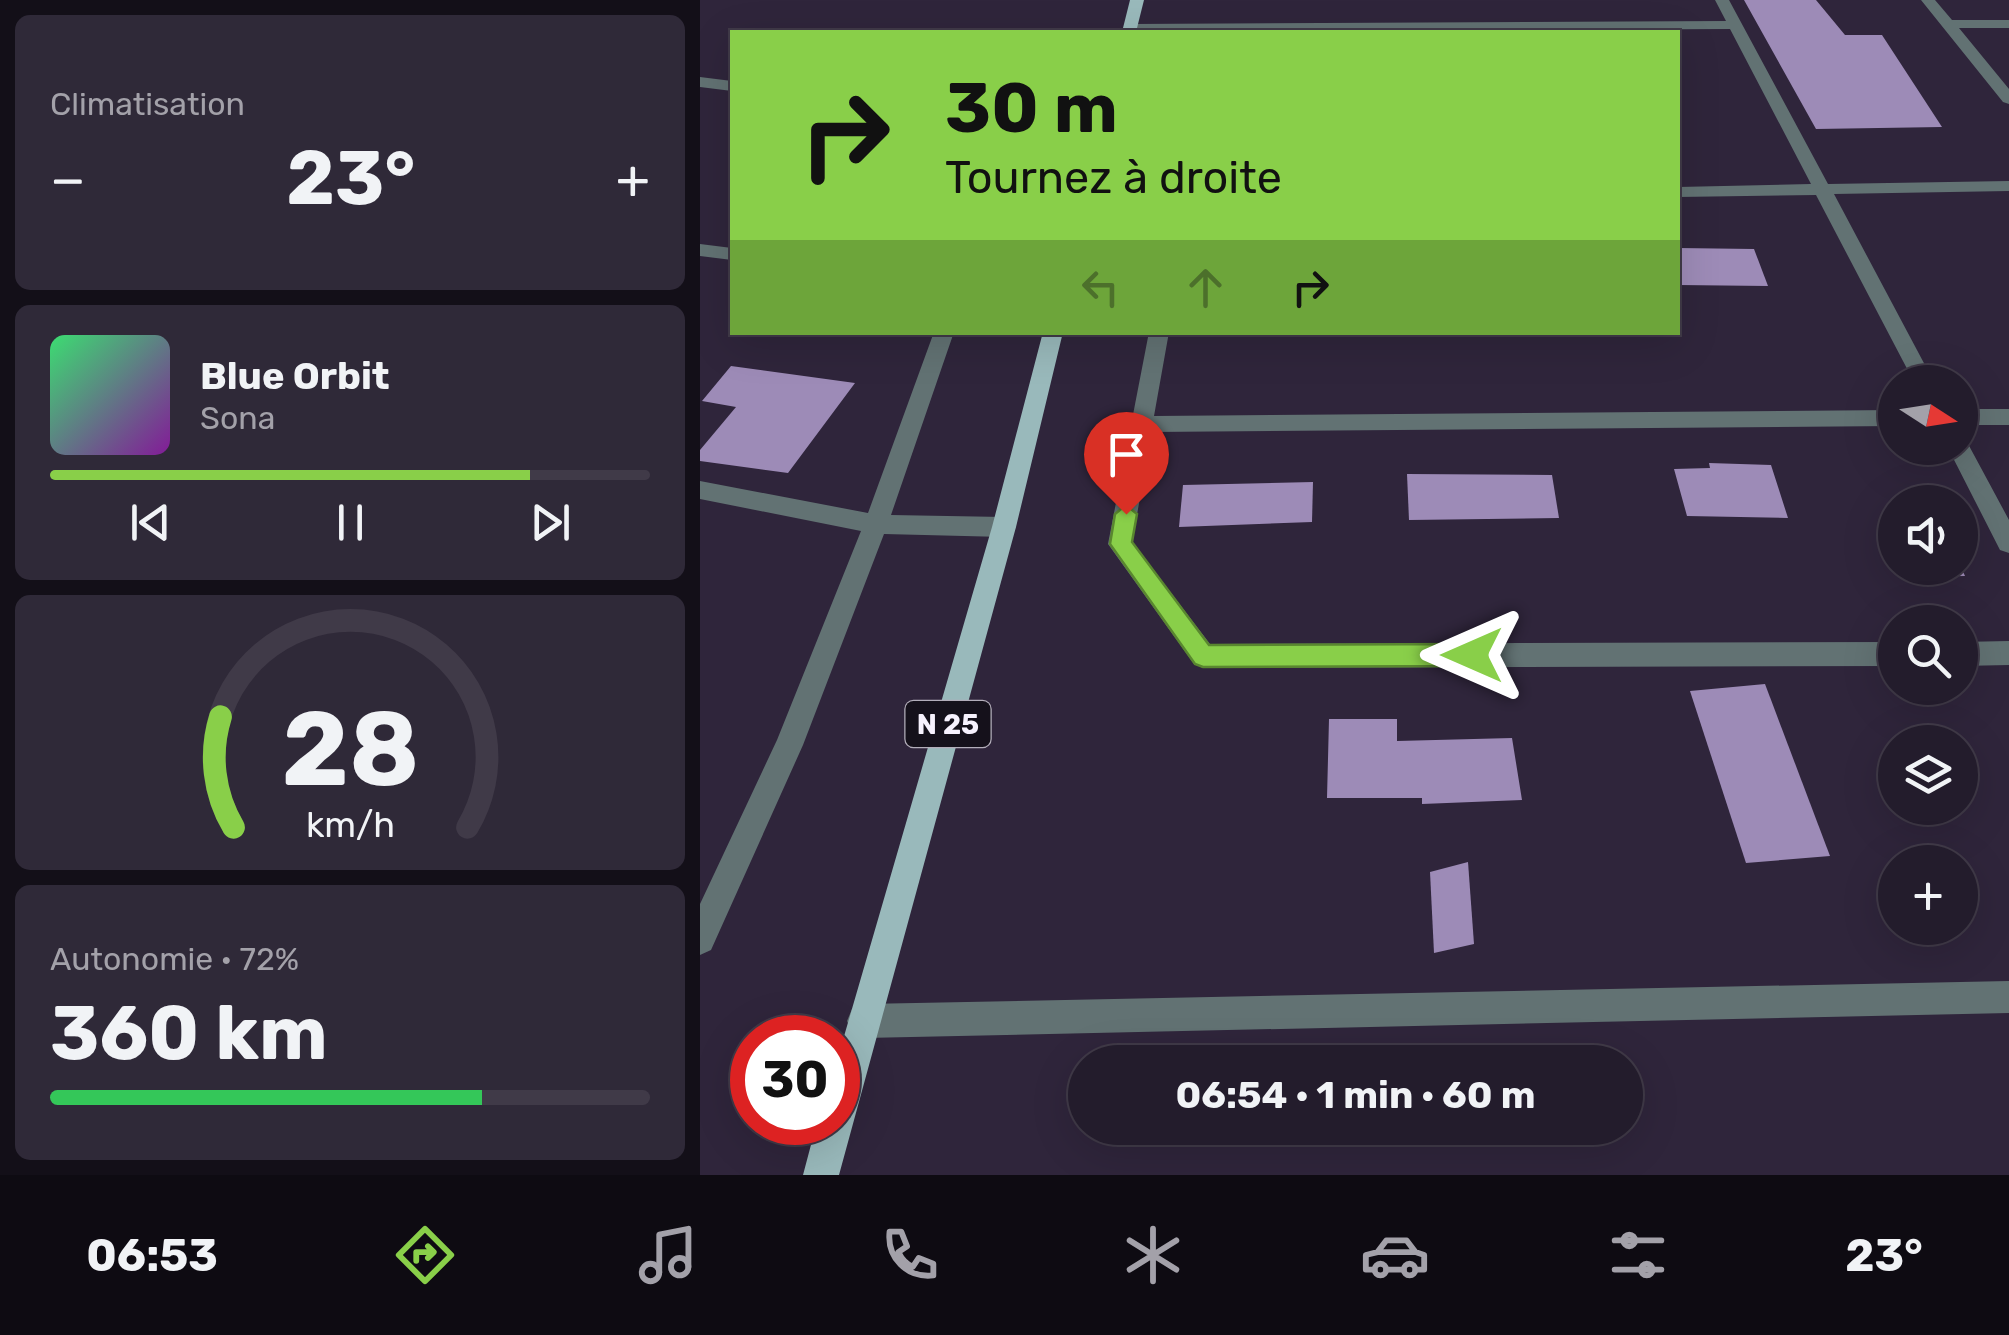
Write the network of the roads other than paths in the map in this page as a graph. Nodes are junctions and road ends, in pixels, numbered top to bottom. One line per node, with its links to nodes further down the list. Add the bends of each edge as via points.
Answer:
1 (1137, 0): 7 (main road)
2 (1722, 0): 6 (street)
3 (1928, 0): 4 (street)
4 (1948, 24): 5 (street); 10 (street)
5 (2009, 24)
6 (1736, 25): 7 (street); 12 (street)
7 (1130, 30)
8 (700, 82): 9 (street)
9 (730, 86)
10 (2009, 99)
11 (2009, 186): 12 (street)
12 (1824, 191): 13 (street); 19 (street)
13 (1680, 192)
14 (700, 250): 15 (street)
15 (730, 254)
16 (943, 335): 26 (street)
17 (1052, 335): 27 (main road, N 25)
18 (1159, 335): 23 (street)
19 (1915, 365)
20 (1978, 417): 21 (street)
21 (2009, 417)
22 (1878, 418): 23 (street)
23 (1142, 424): 29 (street, via 1120,544 1203,656)
24 (1967, 465): 28 (street)
25 (700, 490): 26 (street)
26 (876, 524): 27 (street); 32 (street, via 789,744)
27 (1004, 526): 34 (main road, N 25)
28 (2009, 543)
29 (1878, 654)
30 (1978, 654): 31 (street)
31 (2009, 654)
32 (704, 920)
33 (2009, 997): 34 (street)
34 (864, 1022): 35 (main road, N 25)
35 (860, 1036)
36 (829, 1145): 37 (main road)
37 (820, 1175)

